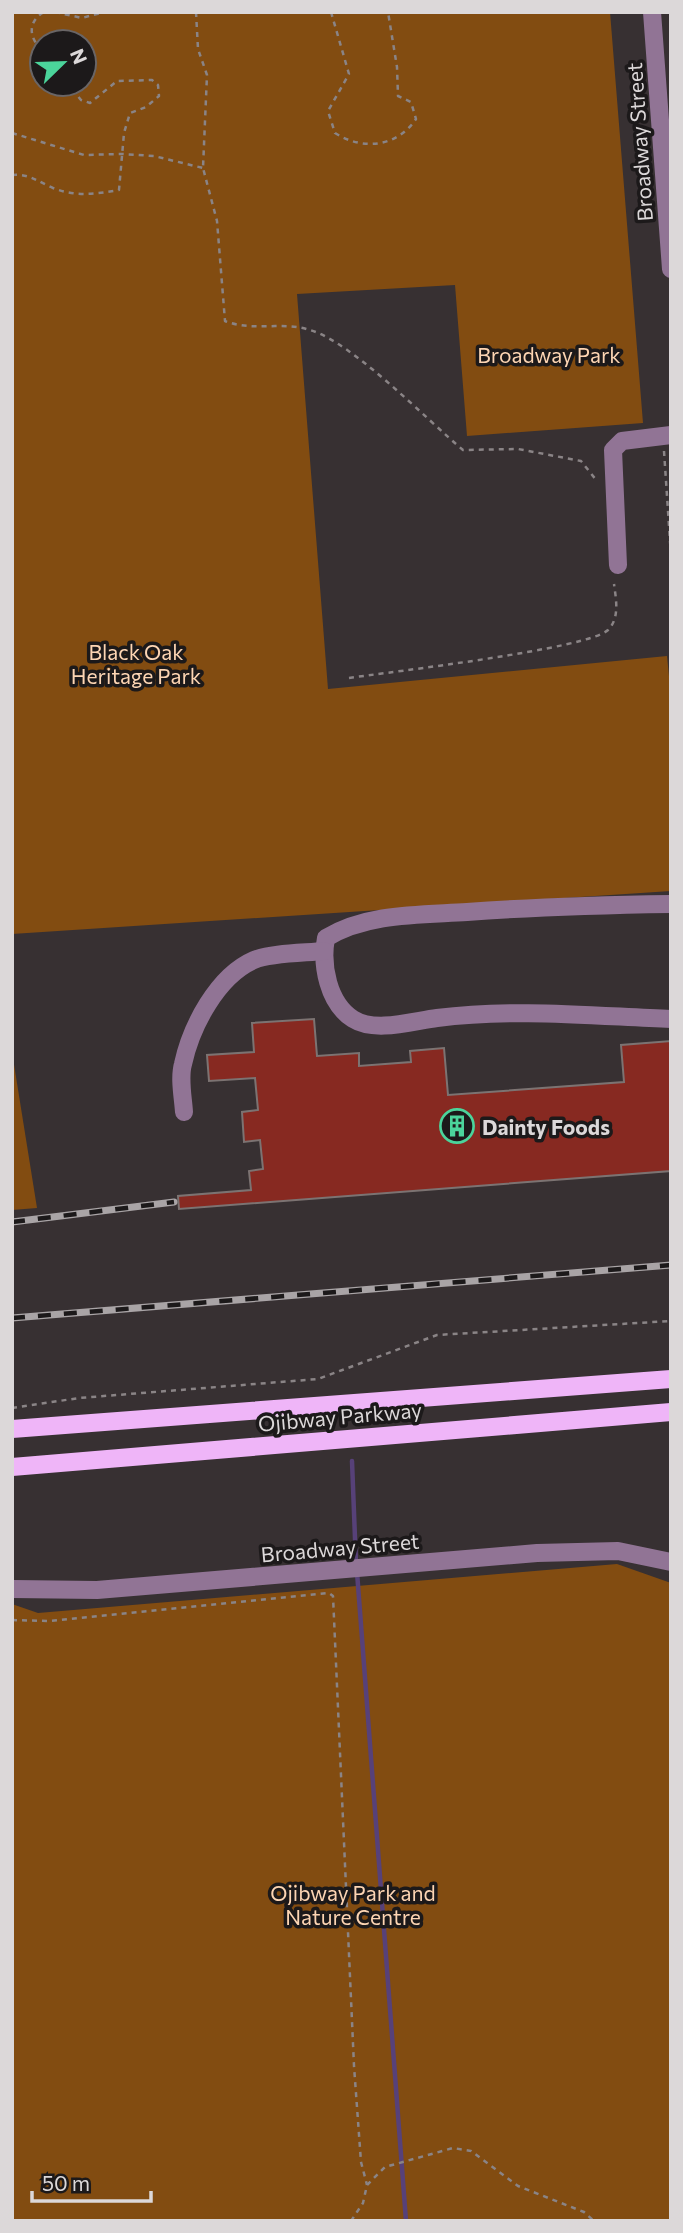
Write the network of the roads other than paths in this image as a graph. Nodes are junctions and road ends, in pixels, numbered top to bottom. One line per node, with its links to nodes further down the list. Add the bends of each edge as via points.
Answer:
1 (652, 12): 2 (street, Broadway Street)
2 (671, 269)
3 (667, 435): 4 (street, via 622,441 611,458)
4 (618, 565)
5 (671, 904): 6 (street, via 566,905 390,917 343,928 326,938)
6 (324, 951): 7 (street, via 330,991 353,1019 376,1026 462,1015 558,1012); 8 (street, via 255,960 231,977 207,1006 182,1066)
7 (671, 1019)
8 (184, 1112)
9 (671, 1379): 11 (main road, Ojibway Parkway)
10 (671, 1412): 12 (main road, Ojibway Parkway)
11 (12, 1429)
12 (12, 1467)
13 (671, 1562): 14 (street, Broadway Street, via 618,1551 537,1553 97,1590)
14 (12, 1589)

